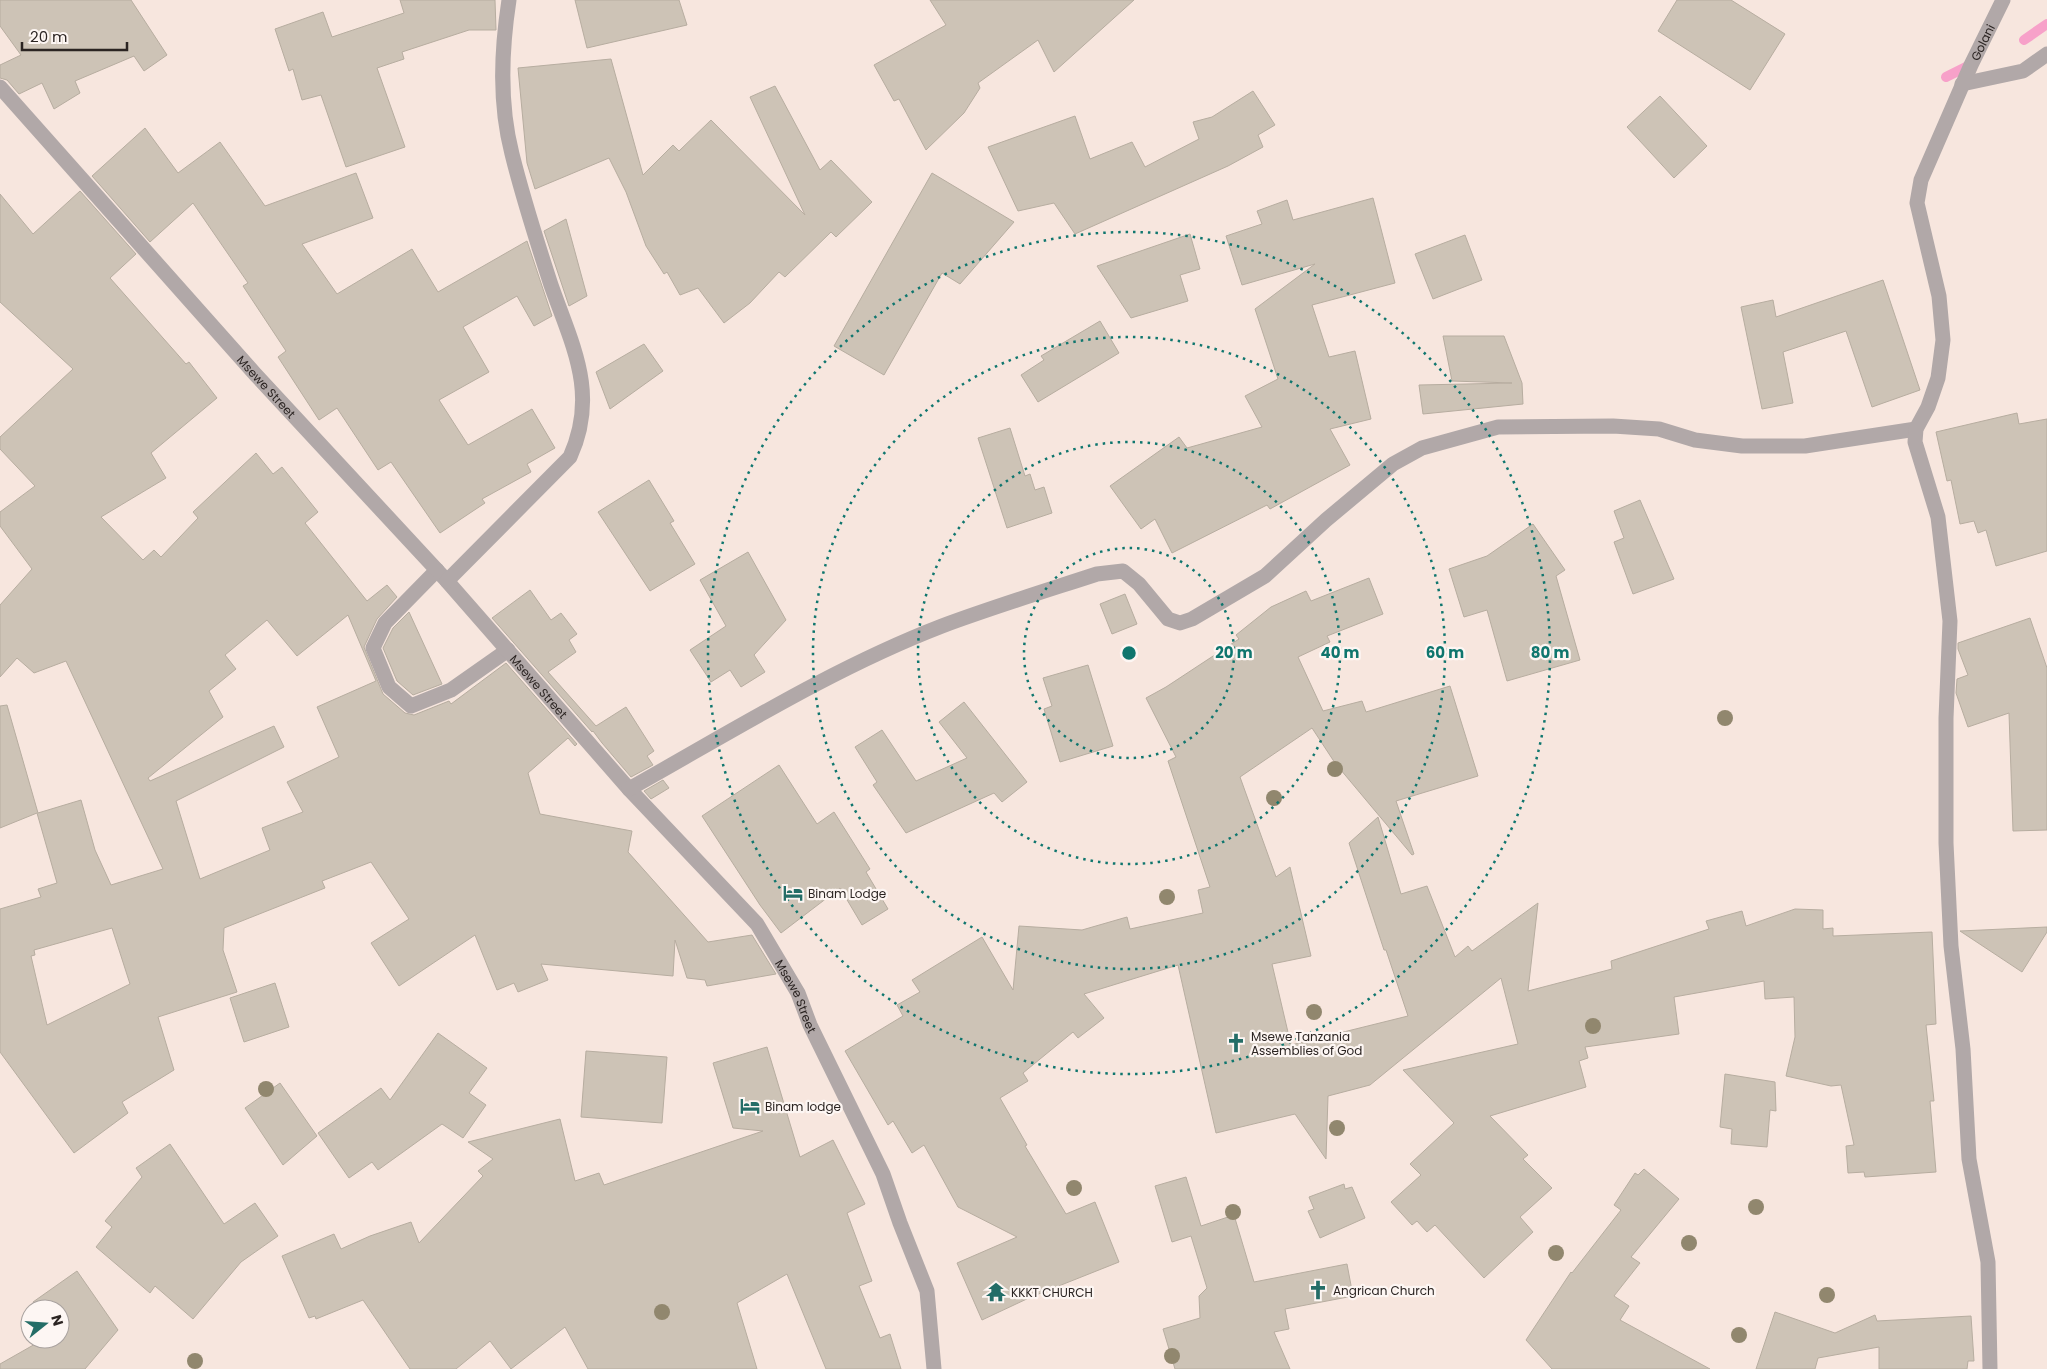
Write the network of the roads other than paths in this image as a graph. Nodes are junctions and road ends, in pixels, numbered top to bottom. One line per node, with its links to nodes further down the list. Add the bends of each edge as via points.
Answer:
1 (509, 0): 7 (street, via 504,31 502,97 512,154 552,286 579,360 583,388 580,430 570,456)
2 (2002, 0): 4 (street, Golani)
3 (2047, 54): 4 (street, via 2023,71)
4 (1962, 84): 6 (street, Golani, via 1921,180 1917,203 1940,296 1943,340 1938,378)
5 (0, 87): 7 (street, Msewe Street, via 255,374)
6 (1916, 429): 9 (street, via 1804,446 1742,446 1696,440 1658,429 1498,427 1422,448 1393,464 1358,492 1265,576 1192,619 1180,622 1168,619 1139,584 1123,571 1096,574 941,627 870,658); 11 (street, via 1915,442 1938,517 1950,621 1946,718 1950,937 1963,1049 1969,1159 1988,1262)
7 (442, 575): 8 (street, Msewe Street); 8 (street, via 385,623 373,648 389,687 411,706 451,690)
8 (508, 650): 9 (street, Msewe Street)
9 (629, 789): 10 (street, Msewe Street, via 757,924 798,993 810,1025 884,1174 927,1292)
10 (934, 1369)
11 (1990, 1369)

